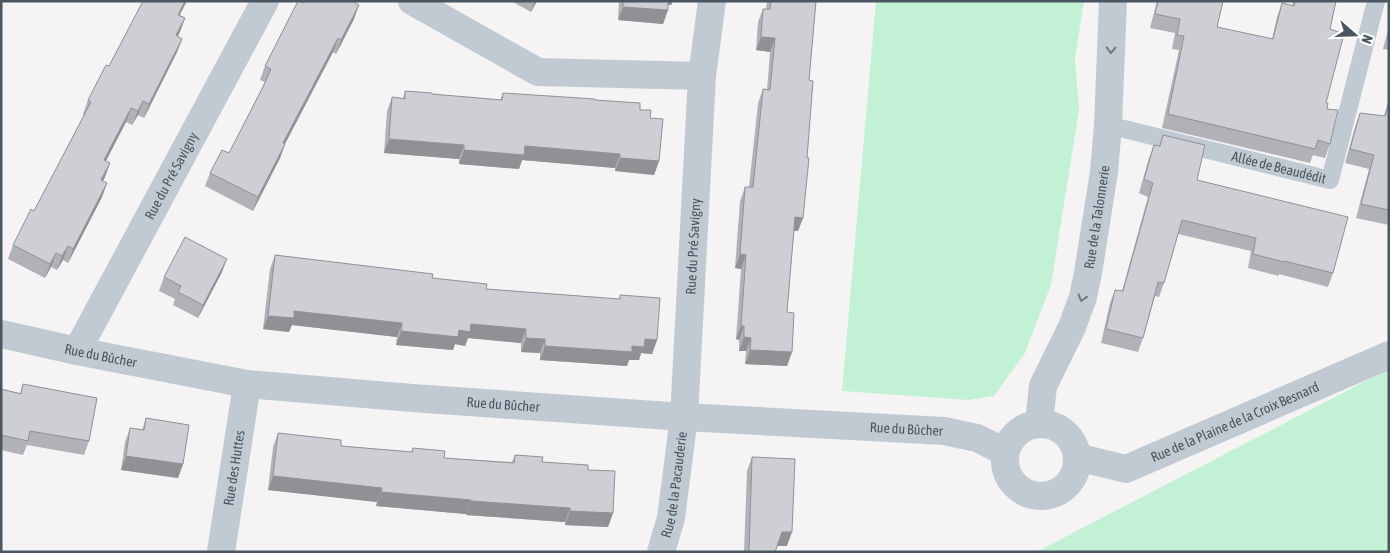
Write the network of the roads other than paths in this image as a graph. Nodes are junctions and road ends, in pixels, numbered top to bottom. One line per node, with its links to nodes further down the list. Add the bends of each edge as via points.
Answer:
1 (265, 1): 9 (street, Rue du Pré Savigny)
2 (412, 1): 6 (street, via 538,72)
3 (712, 1): 6 (street, Rue du Pré Savigny)
4 (1113, 1): 7 (street, Rue de la Talonnerie, one-way to 7)
5 (1376, 1): 7 (lane, Allée de Beaudédit, via 1330,180)
6 (702, 76): 12 (street, Rue du Pré Savigny)
7 (1108, 125): 13 (street, Rue de la Talonnerie, one-way to 13, via 1104,172 1083,297 1043,386)
8 (1, 334): 9 (street, Rue du Bûcher)
9 (78, 351): 11 (street, Rue du Bûcher)
10 (1389, 355): 15 (street, Rue de la Plaine de la Croix Besnard, via 1126,469)
11 (247, 384): 12 (street, Rue du Bûcher); 16 (street, Rue des Huttes)
12 (684, 417): 14 (street, Rue du Bûcher, via 944,431 977,438); 17 (street, Rue de la Pacauderie, via 671,518)
13 (1039, 424): 14 (street, via 1021,429 1008,443); 15 (street, via 1052,425 1065,432)
14 (1005, 452): 15 (street, via 1006,474 1013,484 1020,491 1039,497 1059,492 1067,485 1077,467)
15 (1077, 457)
16 (221, 552)
17 (661, 552)

